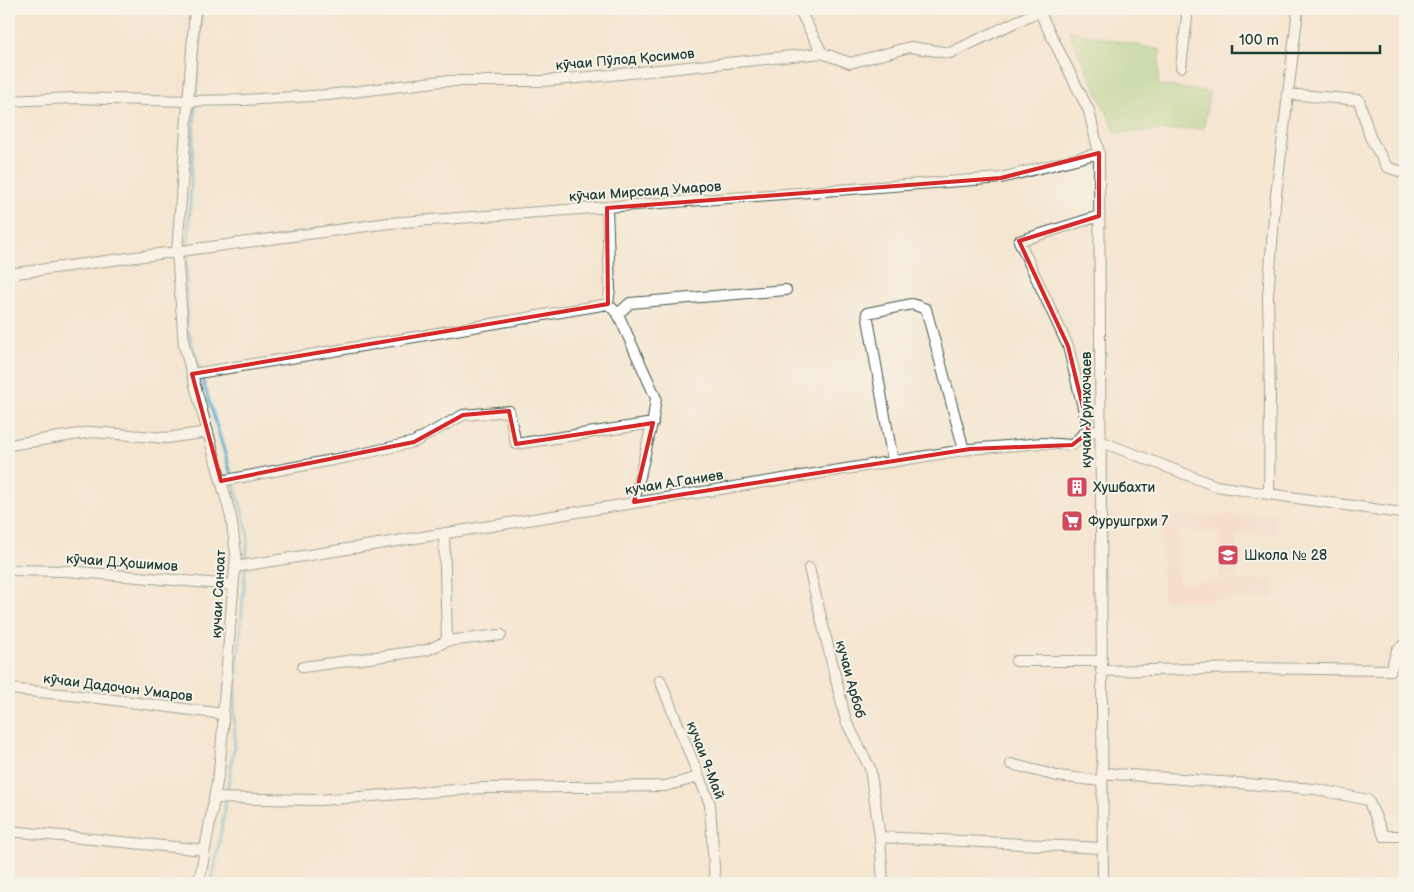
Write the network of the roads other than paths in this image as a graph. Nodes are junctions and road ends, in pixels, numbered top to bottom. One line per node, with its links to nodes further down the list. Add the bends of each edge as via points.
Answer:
1 (195, 9): 10 (street, кучаи Саноат)
2 (799, 9): 6 (street)
3 (1186, 9): 7 (street)
4 (1298, 9): 8 (street)
5 (1039, 10): 6 (street, кӯчаи Пӯлод Қосимов, via 950,53 910,47 850,63); 11 (street, кучаи Урунхочаев, via 1089,111)
6 (822, 53): 10 (street, кӯчаи Пӯлод Қосимов, via 543,81 442,80 328,95)
7 (1181, 67)
8 (1287, 94): 12 (street, via 1359,100 1370,137 1387,167); 31 (street, via 1268,296)
9 (9, 100): 10 (street, кӯчаи Пӯлод Қосимов)
10 (193, 101): 15 (street, кучаи Саноат)
11 (1099, 153): 13 (street, кӯчаи Мирсаид Умаров, via 1001,178); 14 (street, кучаи Урунхочаев)
12 (1405, 173)
13 (607, 208): 15 (street, кӯчаи Мирсаид Умаров, via 389,224); 18 (street)
14 (1100, 216): 25 (street, via 1019,241 1068,346); 26 (street, кучаи Урунхочаев)
15 (184, 251): 16 (street, кӯчаи Мирсаид Умаров); 22 (street, кучаи Саноат, via 184,345)
16 (9, 274)
17 (786, 290): 19 (street, via 630,303)
18 (608, 304): 19 (street); 22 (street)
19 (618, 314): 23 (street, via 656,398)
20 (1405, 353): 21 (street)
21 (1405, 359)
22 (197, 373): 24 (street, кучаи Саноат)
23 (652, 423): 30 (street, via 516,444 509,411 463,415 414,442); 32 (street)
24 (208, 432): 27 (street, via 167,438 92,432); 30 (street, кучаи Саноат)
25 (1089, 432): 26 (street, кучаи А.Ганиев); 28 (street, кучаи А.Ганиев, via 1072,445 1042,443)
26 (1100, 436): 31 (street, via 1216,486); 43 (street, кучаи Урунхочаев)
27 (9, 445)
28 (964, 450): 29 (street, кучаи А.Ганиев); 29 (street, via 926,309 912,304 867,313)
29 (893, 462): 32 (street, кучаи А.Ганиев)
30 (228, 479): 35 (street, кучаи Саноат, via 236,554)
31 (1269, 494): 33 (street)
32 (634, 502): 34 (street, кучаи А.Ганиев)
33 (1405, 512)
34 (444, 533): 35 (street, кучаи А.Ганиев); 40 (street)
35 (242, 566): 38 (street, кучаи Саноат)
36 (809, 568): 54 (street, кучаи Арбоб, via 846,722 870,768)
37 (9, 570): 38 (street, кӯчаи Д.Ҳошимов, via 67,571)
38 (233, 585): 47 (street, кучаи Саноат)
39 (501, 635): 40 (street)
40 (447, 641): 44 (street, via 427,650)
41 (1405, 644): 43 (street, via 1397,650 1391,670)
42 (1016, 661): 43 (street)
43 (1101, 666): 50 (street, кучаи Урунхочаев)
44 (303, 667)
45 (660, 680): 49 (street, кучаи 9-Май)
46 (9, 689): 47 (street, кӯчаи Дадоҷон Умаров, via 91,696)
47 (223, 714): 51 (street, кучаи Саноат)
48 (1011, 764): 50 (street, via 1057,776)
49 (699, 776): 51 (street, via 665,786 483,788 318,800); 58 (street, кучаи 9-Май, via 710,804)
50 (1102, 777): 53 (street, via 1314,789 1368,800 1384,836); 55 (street, кучаи Урунхочаев)
51 (222, 798): 56 (street, кучаи Саноат)
52 (9, 831): 56 (street)
53 (1405, 836)
54 (880, 837): 55 (street); 59 (street, кучаи Арбоб)
55 (1102, 848): 60 (street, кучаи Урунхочаев)
56 (205, 850): 57 (street, кучаи Саноат)
57 (199, 883)
58 (715, 883)
59 (883, 883)
60 (1103, 883)

